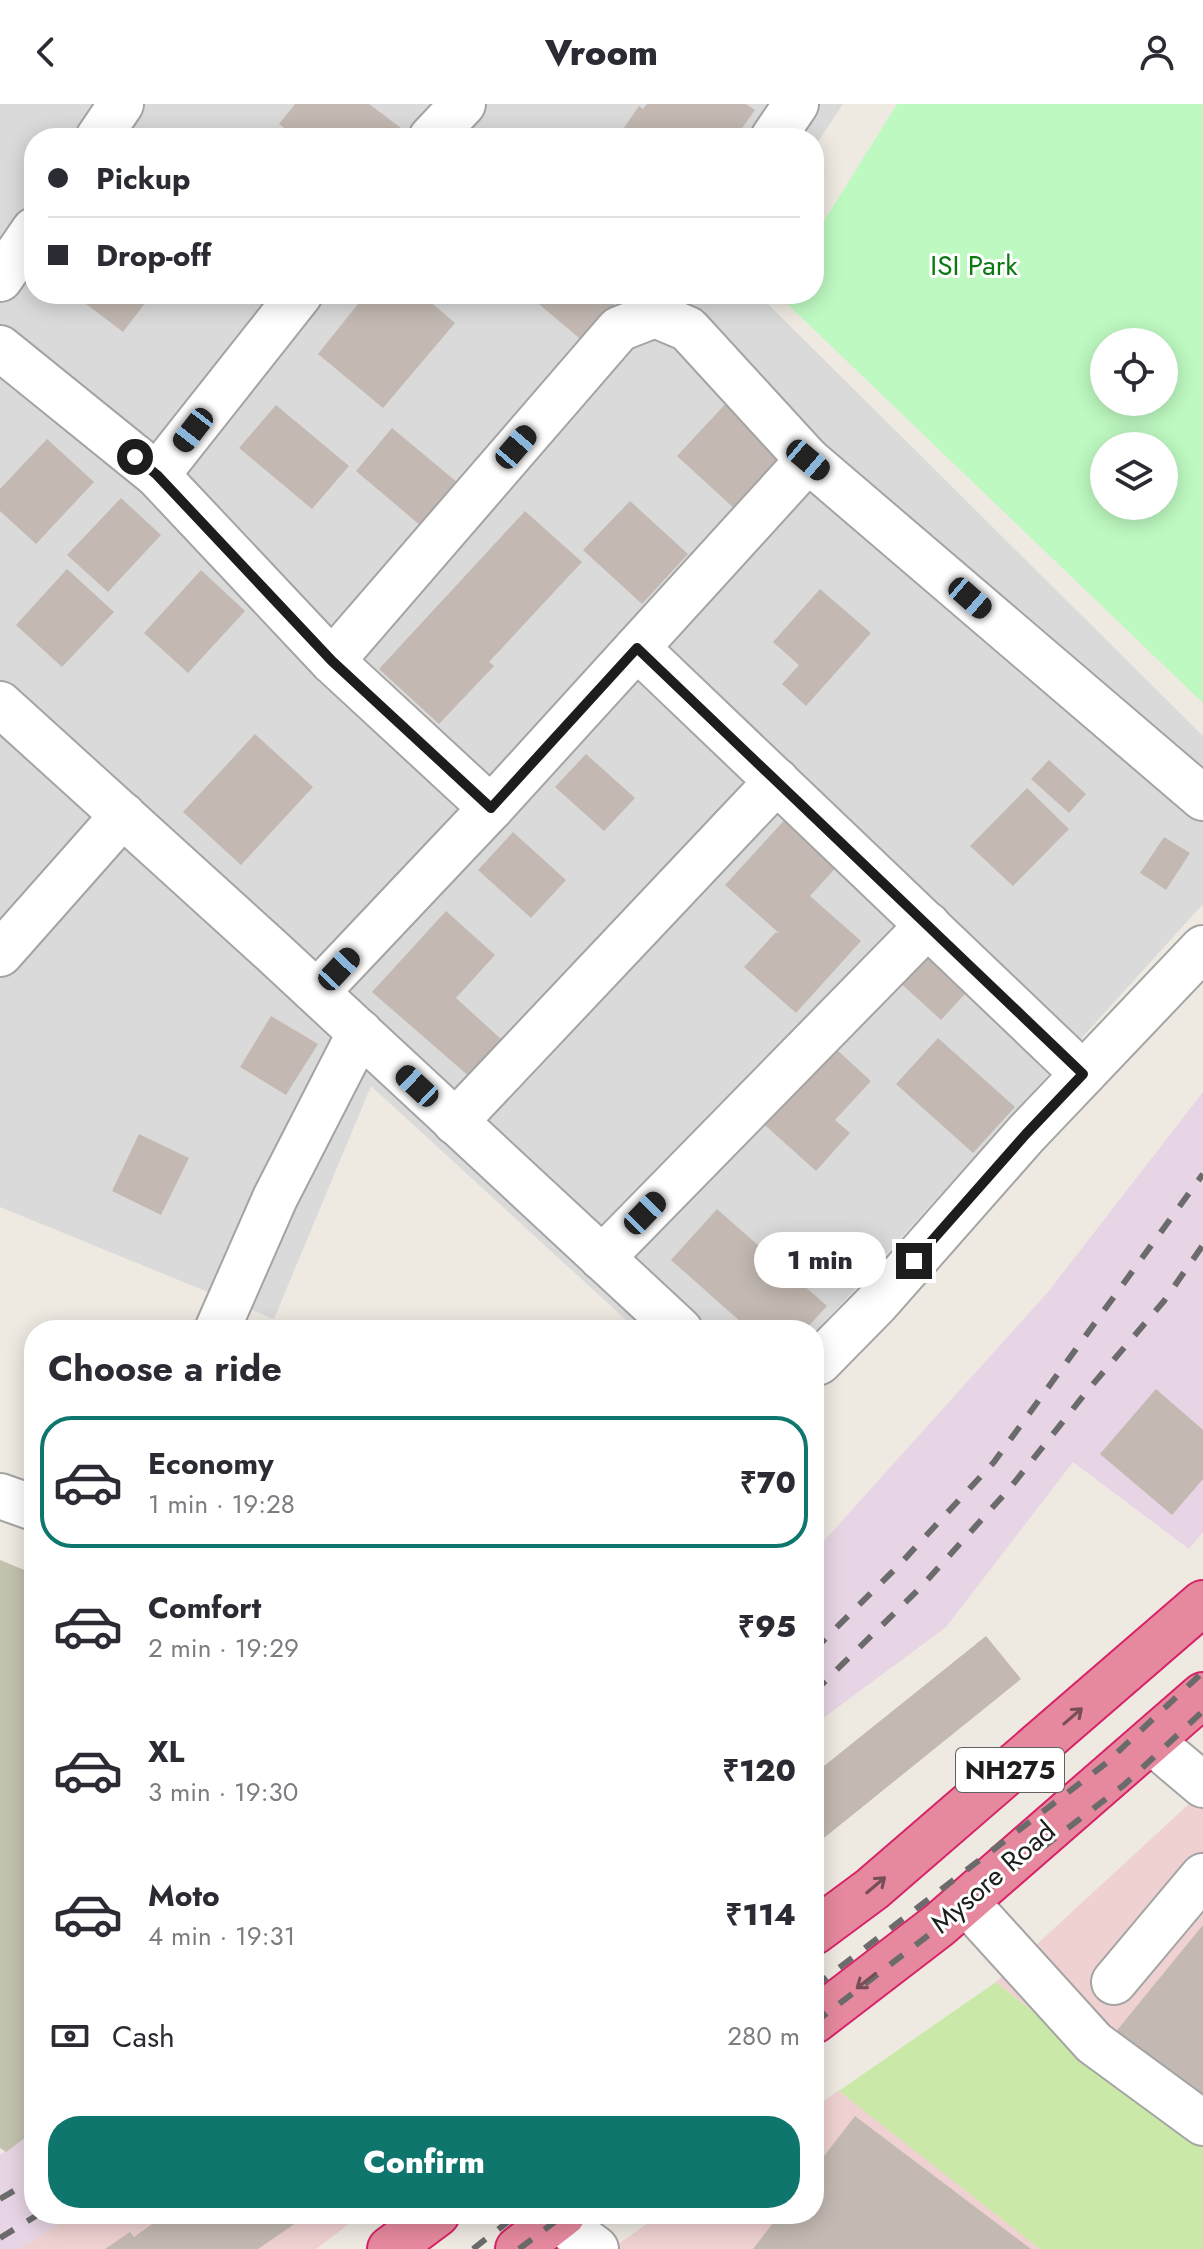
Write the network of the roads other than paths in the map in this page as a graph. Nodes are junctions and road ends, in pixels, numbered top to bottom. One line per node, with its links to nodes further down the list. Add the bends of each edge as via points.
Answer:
1 (121, 104): 4 (street)
2 (463, 104): 5 (street)
3 (796, 104): 6 (street)
4 (105, 128)
5 (440, 128)
6 (780, 128)
7 (24, 244): 8 (street)
8 (0, 279)
9 (292, 304): 13 (street)
10 (662, 305): 12 (street); 15 (street, via 619,329)
11 (0, 348): 13 (street)
12 (808, 460): 14 (street); 18 (street)
13 (157, 475): 15 (street)
14 (637, 648): 17 (street); 19 (street)
15 (332, 661): 19 (street)
16 (7, 727): 20 (street)
17 (777, 781): 21 (street); 27 (street)
18 (1203, 798)
19 (491, 808): 24 (street)
20 (123, 815): 23 (street); 24 (street)
21 (928, 925): 26 (street); 28 (street)
22 (1203, 948): 26 (street)
23 (0, 954)
24 (317, 992): 25 (street)
25 (360, 1032): 27 (street); 29 (street, via 275,1198)
26 (1083, 1074): 31 (street)
27 (455, 1122): 28 (street)
28 (602, 1258): 30 (street)
29 (221, 1320)
30 (669, 1320)
31 (824, 1357)
32 (0, 1496): 33 (street)
33 (24, 1504)
34 (1203, 1603): 40 (highway, NH275, one-way to 34)
35 (1202, 1698): 36 (highway, Mysore Road / NH275)
36 (1151, 1741): 37 (street); 39 (highway, Mysore Road / NH275)
37 (1203, 1785)
38 (1203, 1876): 41 (street)
39 (966, 1902): 42 (highway, Mysore Road / NH275, one-way to 42); 43 (street, via 1094,2043)
40 (824, 1925)
41 (1114, 1982)
42 (824, 2013)
43 (1203, 2123)
44 (424, 2224): 47 (highway)
45 (550, 2224): 48 (highway)
46 (569, 2224): 49 (street)
47 (390, 2249)
48 (518, 2249)
49 (596, 2249)

